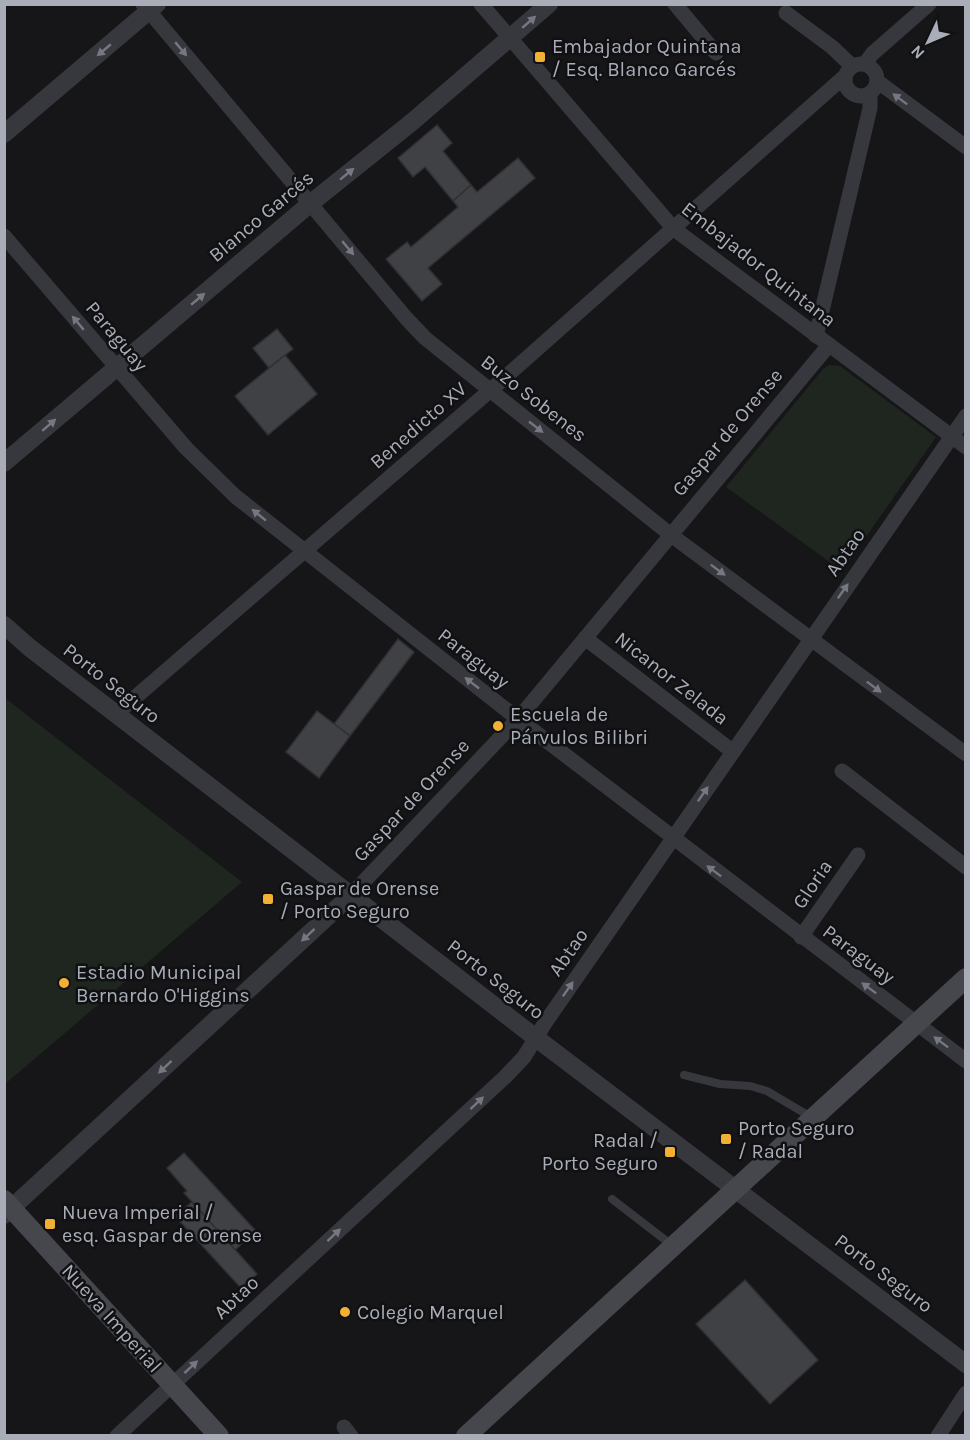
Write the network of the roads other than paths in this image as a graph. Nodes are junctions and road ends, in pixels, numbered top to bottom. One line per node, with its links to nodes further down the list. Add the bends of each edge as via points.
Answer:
1 (481, 4): 7 (street, Embajador Quintana)
2 (549, 4): 7 (street, Blanco Garcés, one-way to 2)
3 (675, 4): 8 (street)
4 (929, 4): 9 (street, Benedicto XV)
5 (150, 7): 13 (street, one-way to 13); 15 (street, Buzo Sobenes, one-way to 15)
6 (786, 13): 9 (street)
7 (510, 39): 15 (street, Blanco Garcés, one-way to 7); 16 (street, Embajador Quintana)
8 (716, 53)
9 (854, 68): 10 (street, via 874,71); 11 (street, via 845,85); 12 (street, Benedicto XV)
10 (873, 87): 11 (street, via 862,96); 14 (street, one-way to 10); 18 (street, Gaspar de Orense)
11 (850, 92): 12 (street)
12 (826, 94): 16 (street, Benedicto XV)
13 (4, 135)
14 (966, 147)
15 (311, 203): 19 (street, Blanco Garcés, one-way to 15); 20 (street, Buzo Sobenes, one-way to 20, via 416,328)
16 (674, 229): 18 (street, Embajador Quintana); 20 (street, Benedicto XV)
17 (4, 236): 19 (street, Paraguay, one-way to 17)
18 (823, 340): 22 (street, Embajador Quintana); 25 (street, Gaspar de Orense)
19 (116, 368): 24 (street, Blanco Garcés, one-way to 19); 26 (street, Paraguay, one-way to 19, via 219,482)
20 (490, 390): 25 (street, Buzo Sobenes, one-way to 25); 26 (street, Benedicto XV)
21 (966, 416): 22 (street, Abtao)
22 (951, 437): 23 (street, Embajador Quintana); 29 (street, Abtao, one-way to 22)
23 (966, 447)
24 (4, 463)
25 (671, 535): 28 (street, Gaspar de Orense); 29 (street, Buzo Sobenes, one-way to 29)
26 (304, 552): 30 (street, Benedicto XV); 31 (street, Paraguay, one-way to 26)
27 (4, 625): 30 (street, Porto Seguro)
28 (585, 638): 31 (street, Gaspar de Orense); 32 (street, Nicanor Zelada)
29 (810, 639): 32 (street, Abtao); 33 (street, Buzo Sobenes, one-way to 33)
30 (116, 714): 38 (street, Porto Seguro)
31 (518, 719): 35 (street, Paraguay); 38 (street, Gaspar de Orense)
32 (732, 751): 35 (street, Abtao, one-way to 32)
33 (966, 754)
34 (842, 771): 37 (street)
35 (672, 839): 39 (street, Paraguay, one-way to 35); 42 (street, Abtao, one-way to 35)
36 (858, 855): 39 (street, Gloria)
37 (966, 867)
38 (351, 895): 42 (street, Porto Seguro); 48 (street, Gaspar de Orense, one-way to 48)
39 (801, 937): 41 (street, Paraguay, one-way to 39)
40 (966, 978): 41 (main road)
41 (916, 1024): 43 (street, Paraguay, one-way to 41); 45 (main road)
42 (536, 1038): 46 (street, Porto Seguro); 51 (street, Abtao, one-way to 42, via 505,1077)
43 (966, 1061)
44 (684, 1075): 45 (lane, via 767,1091)
45 (812, 1118): 46 (main road)
46 (735, 1188): 49 (main road); 50 (street, Porto Seguro)
47 (612, 1199): 49 (lane)
48 (7, 1208): 51 (main road, Nueva Imperial)
49 (673, 1246): 55 (main road)
50 (966, 1364)
51 (172, 1384): 53 (street, Abtao); 54 (main road, Nueva Imperial)
52 (966, 1393): 56 (street)
53 (117, 1436)
54 (219, 1436)
55 (466, 1436)
56 (938, 1436)

